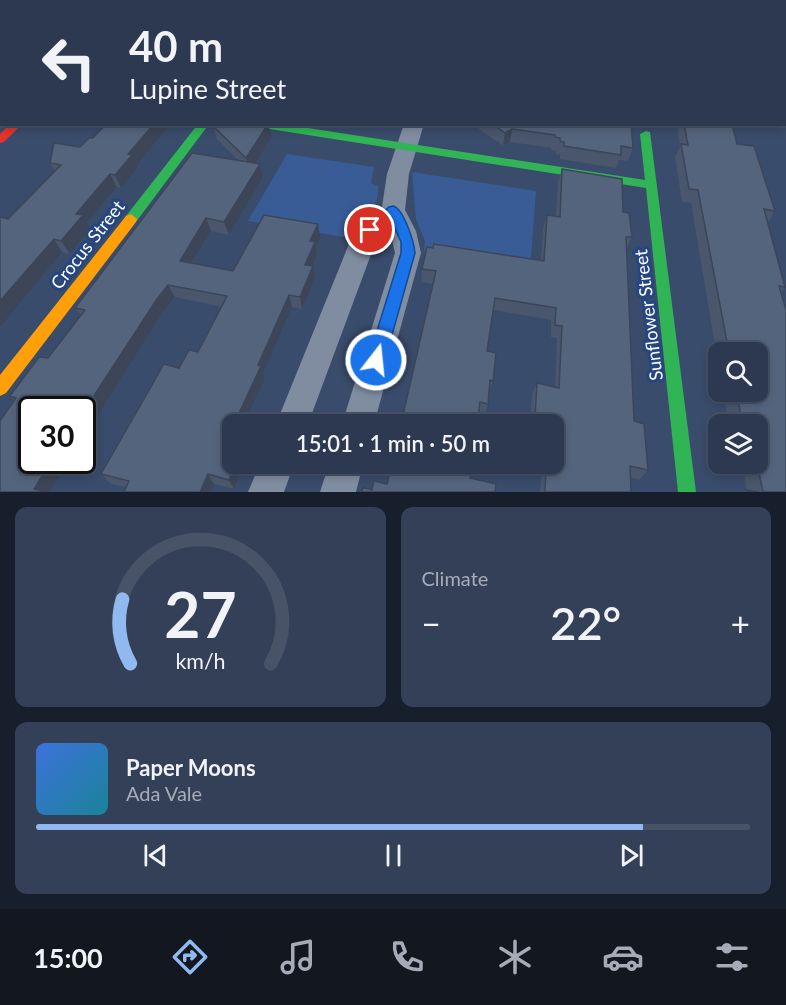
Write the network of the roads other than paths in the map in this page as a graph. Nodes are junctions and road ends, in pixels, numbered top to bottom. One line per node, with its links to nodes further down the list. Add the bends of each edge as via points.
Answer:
1 (15, 126): 6 (street)
2 (202, 126): 10 (street, Crocus Street)
3 (270, 126): 7 (street)
4 (413, 126): 7 (street)
5 (646, 134): 8 (street, Sunflower Street)
6 (0, 140)
7 (406, 147): 8 (street); 9 (street)
8 (652, 184): 17 (street, Sunflower Street)
9 (393, 210): 11 (street, via 364,239); 12 (street, via 404,231 408,253)
10 (0, 388)
11 (296, 414)
12 (361, 414)
13 (273, 474): 15 (street)
14 (343, 474): 16 (street)
15 (266, 492)
16 (338, 492)
17 (687, 492)

